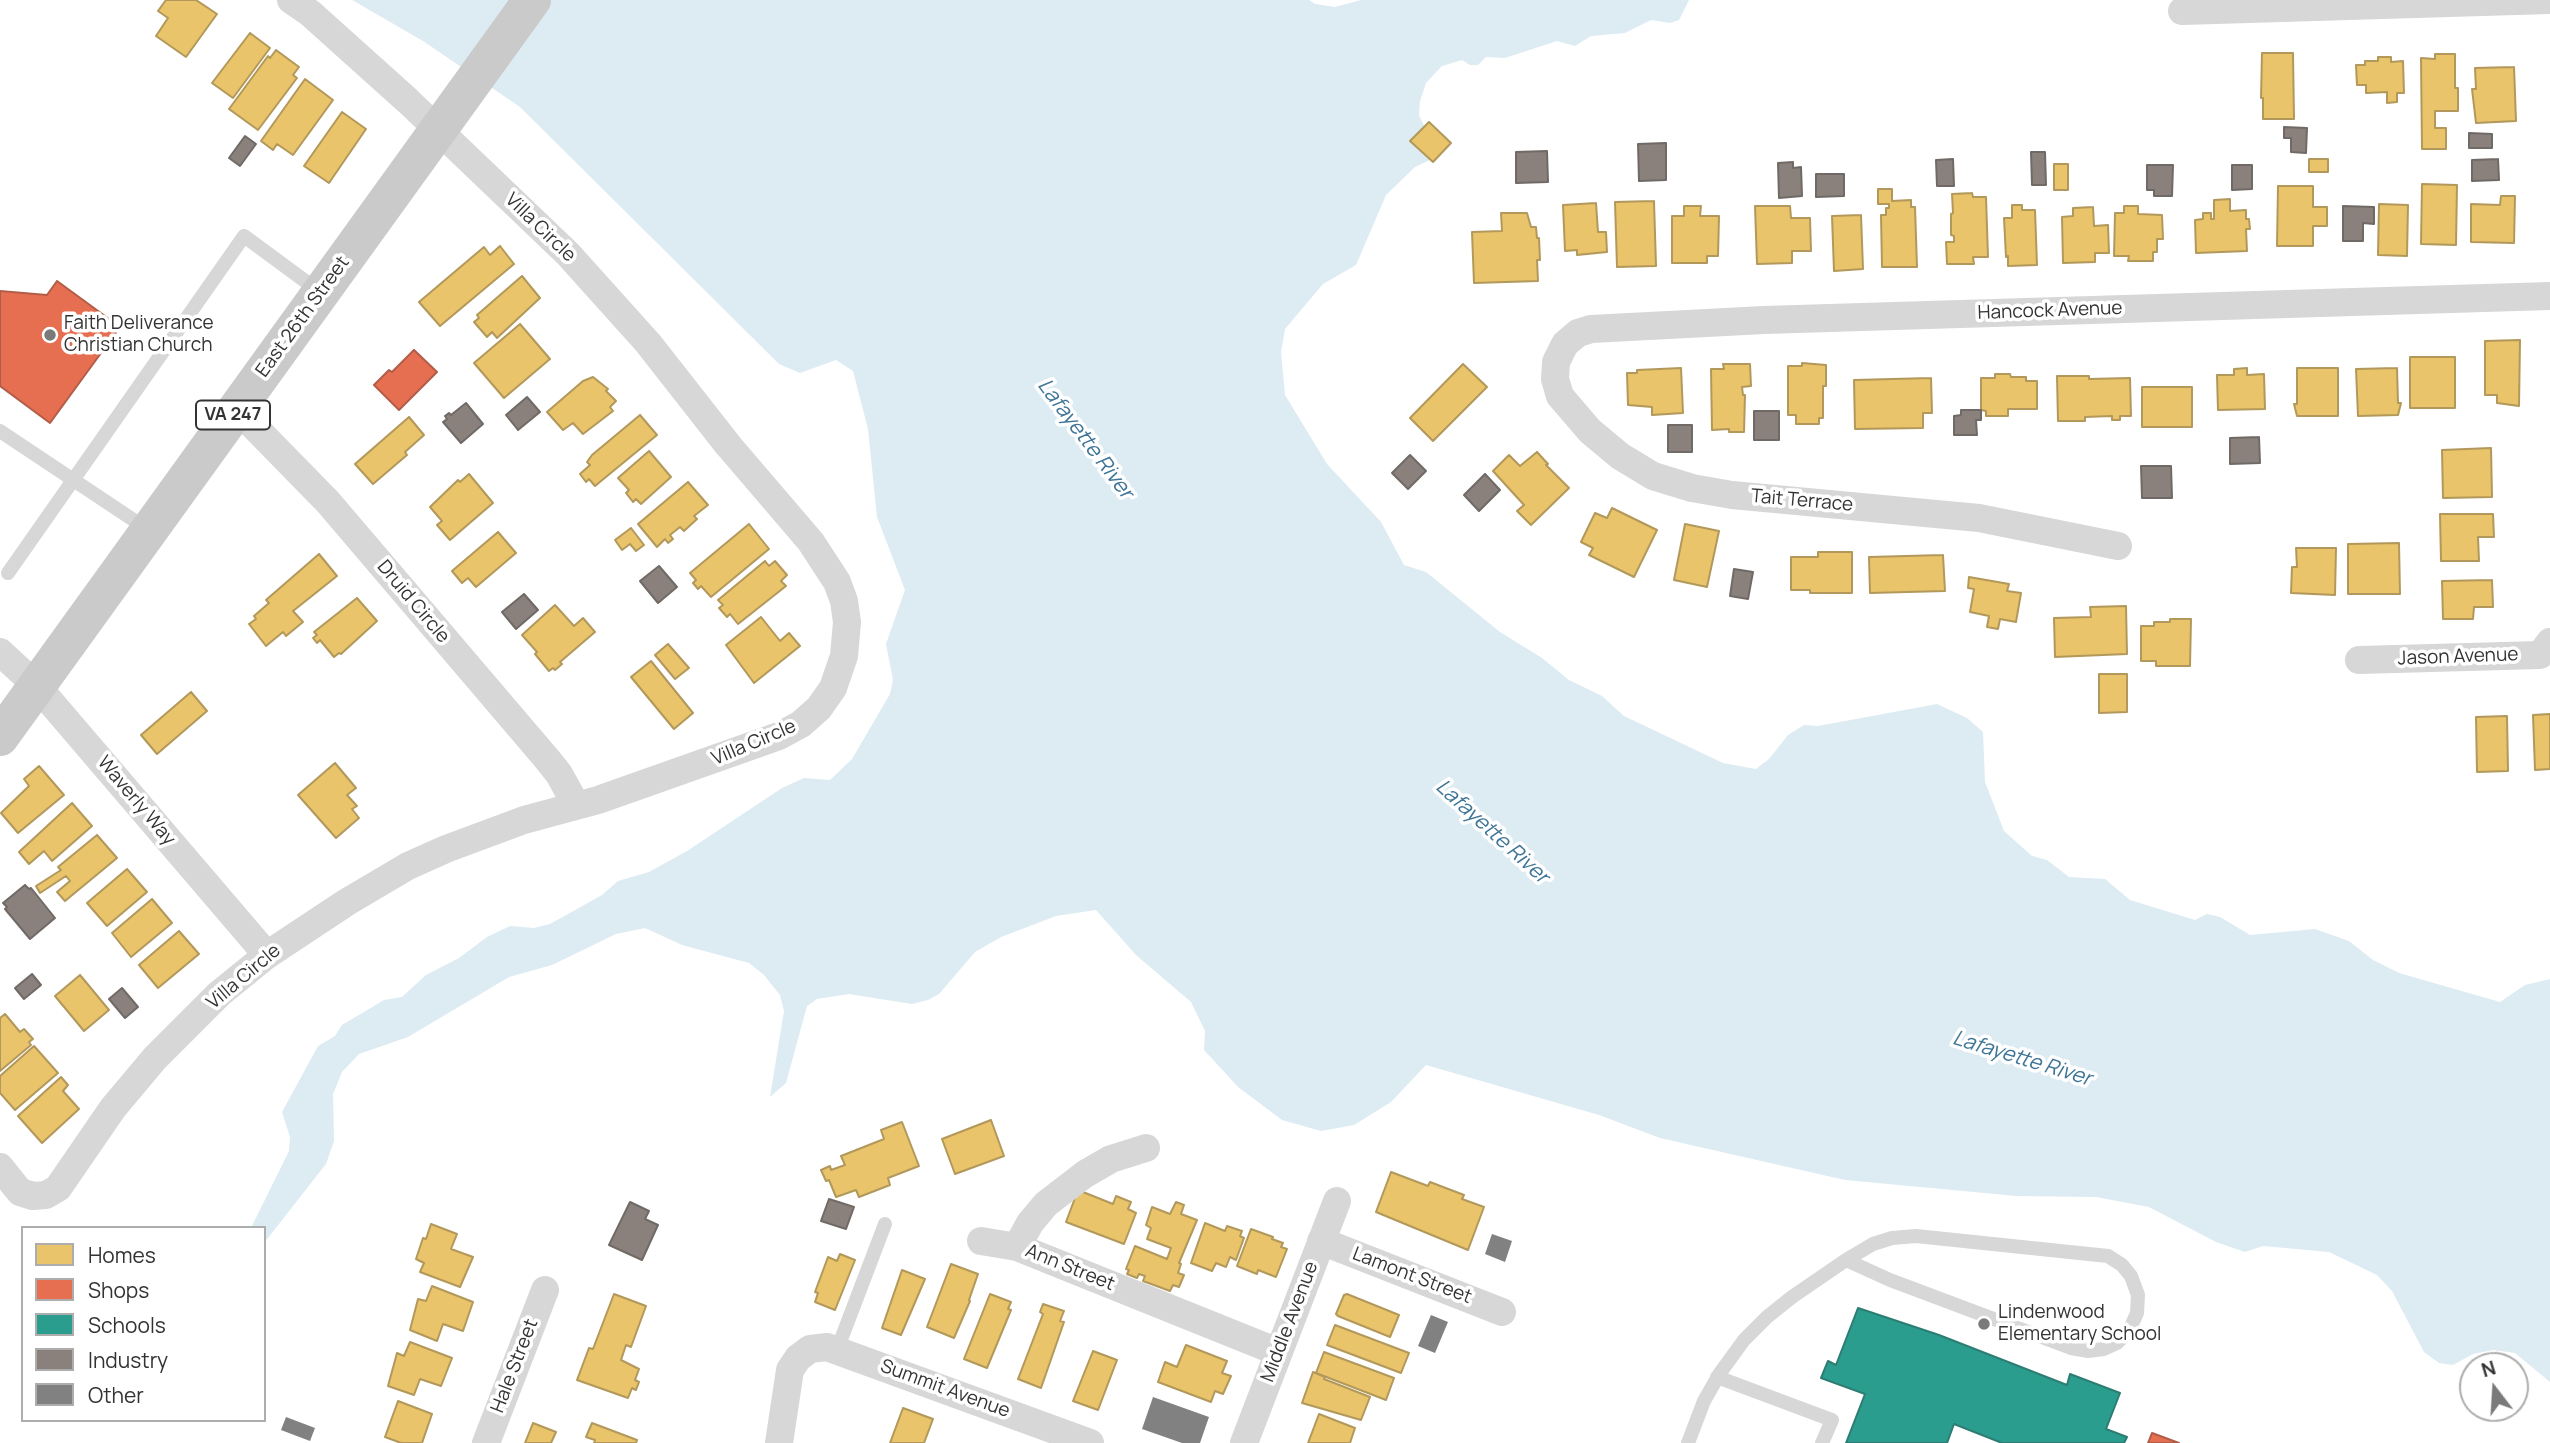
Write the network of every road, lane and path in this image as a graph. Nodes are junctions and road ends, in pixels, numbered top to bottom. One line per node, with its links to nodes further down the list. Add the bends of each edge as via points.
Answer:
1 (291, 0): 5 (street, Villa Circle)
2 (533, 0): 5 (main road, East 26th Street / VA 247)
3 (2550, 0): 4 (street)
4 (2182, 11)
5 (438, 130): 6 (main road, East 26th Street / VA 247); 20 (street, Villa Circle, via 568,254 648,343 811,542 844,601 844,656 833,688 820,708 801,724 779,736)
6 (320, 293): 9 (main road, East 26th Street / VA 247); 11 (lane, via 244,236)
7 (2550, 296): 8 (street, Hancock Avenue, via 1591,328 1578,333)
8 (1559, 353): 13 (street, Tait Terrace, via 1555,379 1560,396 1590,431 1653,476 1732,495 1979,518)
9 (237, 409): 12 (main road, East 26th Street / VA 247); 20 (street, Druid Circle, via 328,502 547,759)
10 (0, 430): 11 (lane)
11 (73, 479): 12 (lane); 14 (lane)
12 (149, 530): 18 (main road, East 26th Street / VA 247)
13 (2118, 546)
14 (8, 573)
15 (2550, 642): 17 (street, Jason Avenue, via 2540,655)
16 (0, 652): 18 (street, Waverly Way)
17 (2359, 660)
18 (37, 686): 19 (main road, East 26th Street / VA 247); 21 (street, Waverly Way)
19 (0, 737)
20 (576, 806): 21 (street, Villa Circle, via 524,820 408,866)
21 (267, 955): 23 (street, Villa Circle, via 155,1058 113,1108 58,1188 46,1195 20,1192)
22 (1146, 1148): 28 (street, Ann Street, via 1111,1159 1085,1174 1046,1204)
23 (0, 1167)
24 (1337, 1201): 27 (street, Middle Avenue)
25 (885, 1224): 32 (lane)
26 (981, 1241): 28 (street)
27 (1321, 1241): 31 (street, Lamont Street); 33 (street, Middle Avenue)
28 (1017, 1247): 33 (street, Ann Street)
29 (1846, 1260): 29 (lane, via 1873,1244 1916,1236 2108,1256 2131,1276 2138,1295 2137,1312 2129,1331 2117,1343 2088,1351 2071,1348); 34 (lane, via 1767,1317)
30 (545, 1290): 36 (street, Hale Street)
31 (1502, 1312)
32 (837, 1350): 37 (street, Summit Avenue, via 810,1349 790,1370); 38 (street, Summit Avenue)
33 (1278, 1352): 39 (street, Middle Avenue)
34 (1717, 1377): 35 (lane, via 1704,1401); 40 (lane, via 1832,1420)
35 (1692, 1442)
36 (486, 1443)
37 (779, 1443)
38 (1090, 1443)
39 (1244, 1443)
40 (1822, 1443)

